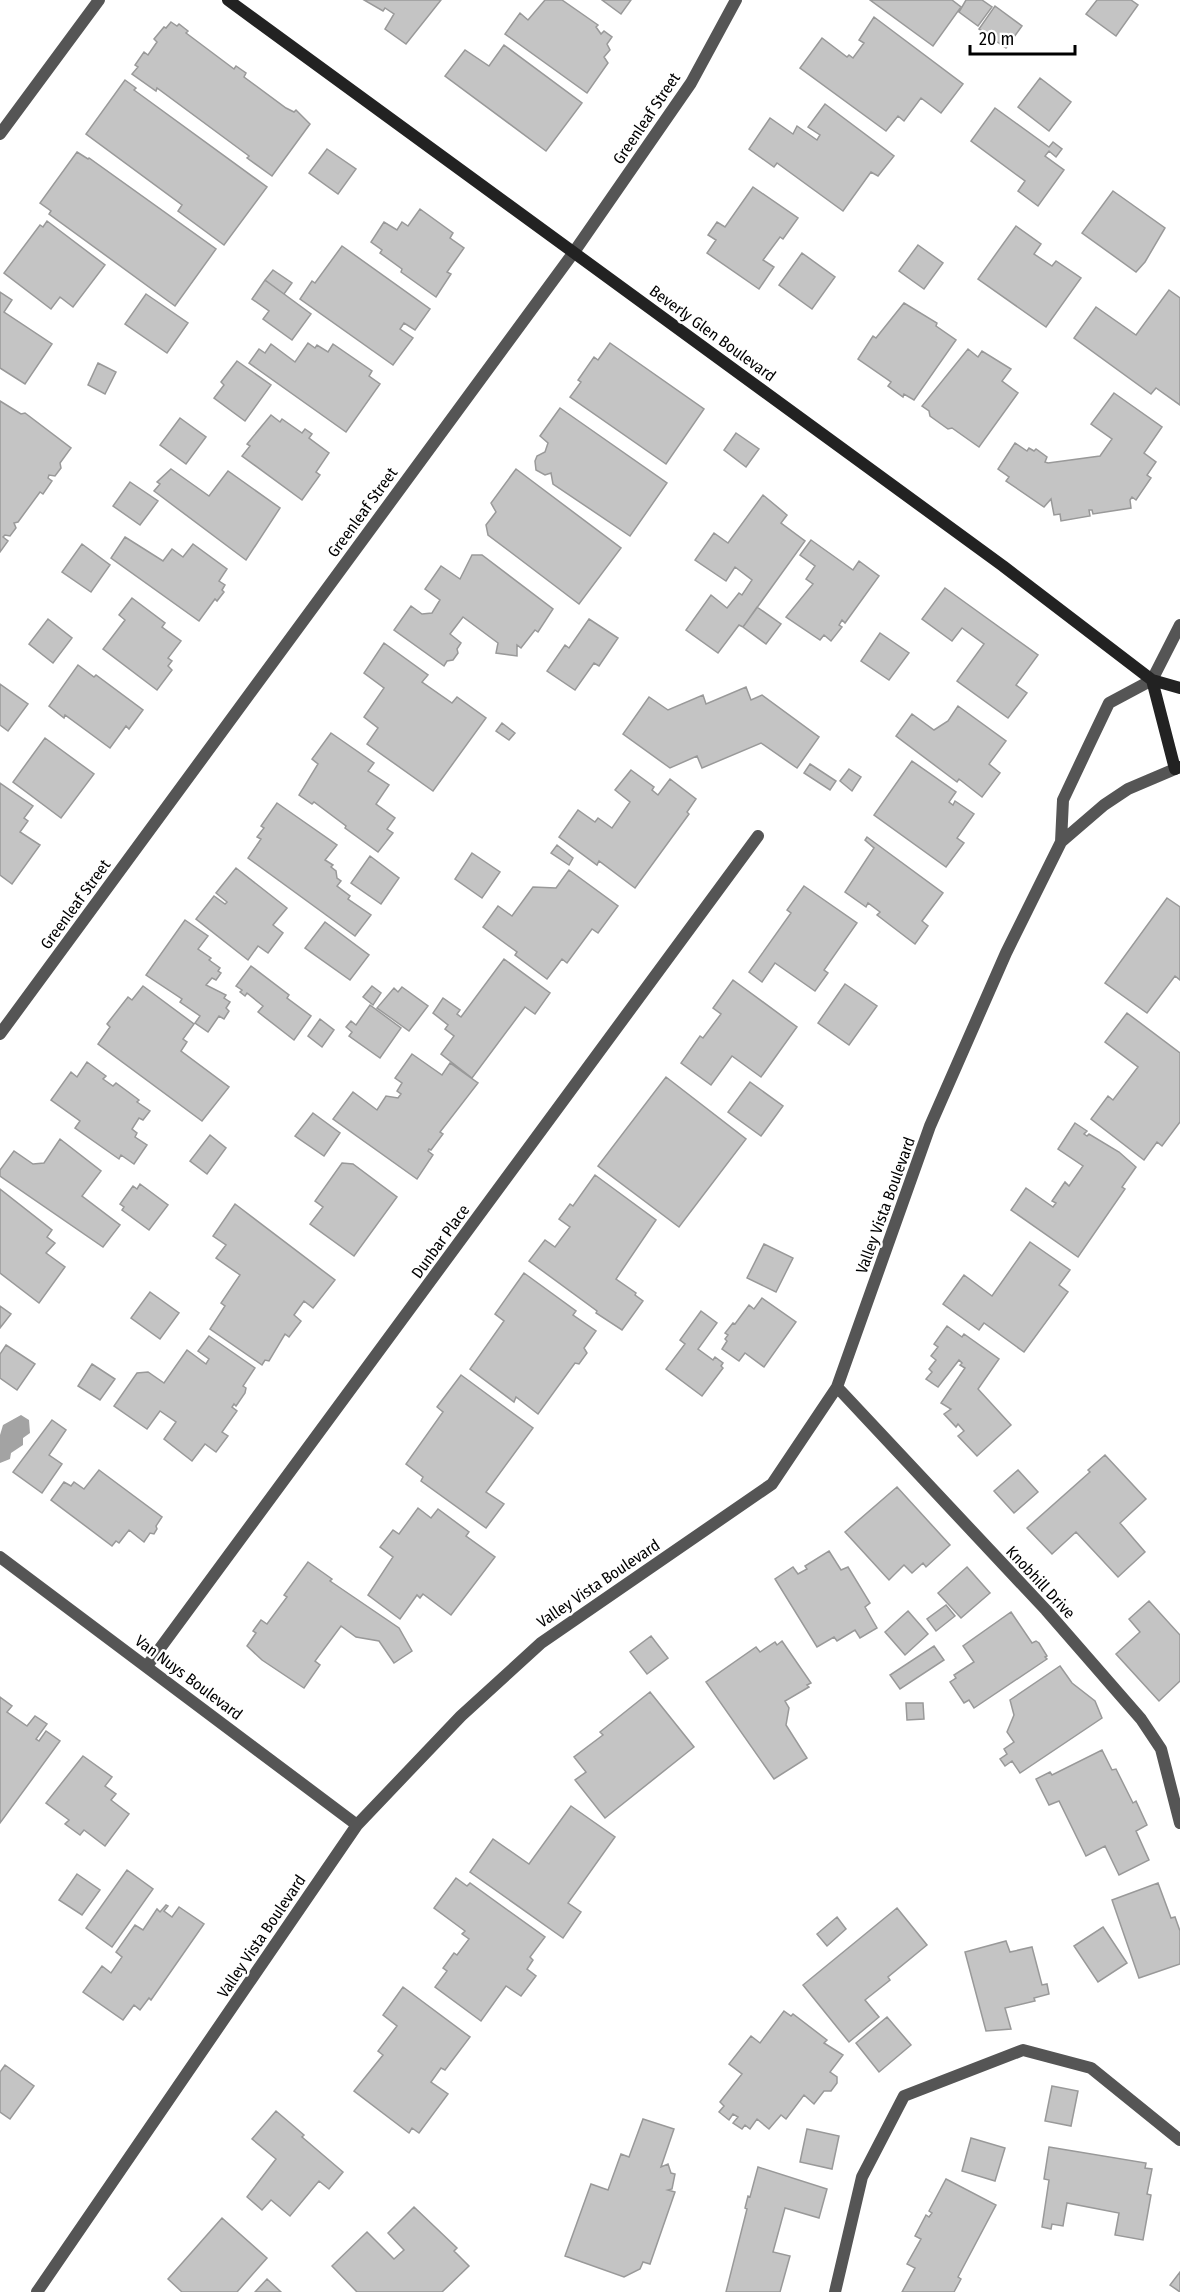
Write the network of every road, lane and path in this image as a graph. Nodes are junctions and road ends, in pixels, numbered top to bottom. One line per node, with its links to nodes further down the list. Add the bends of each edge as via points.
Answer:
1 (99, 0): 4 (street)
2 (228, 0): 5 (main road, Beverly Glen Boulevard)
3 (736, 0): 5 (street, Greenleaf Street, via 691,83)
4 (0, 134)
5 (574, 252): 7 (main road, Beverly Glen Boulevard); 12 (street, Greenleaf Street)
6 (1180, 625): 7 (street)
7 (1152, 680): 8 (main road, Beverly Glen Boulevard); 9 (main road); 11 (street, Valley Vista Boulevard, via 1109,703 1063,800)
8 (1180, 688)
9 (1177, 768): 11 (street, Valley Vista Boulevard, via 1119,795)
10 (758, 836): 15 (street, Dunbar Place)
11 (1061, 842): 13 (street, Valley Vista Boulevard, via 1006,953 930,1126)
12 (0, 1034)
13 (837, 1388): 16 (street, Knobhill Drive, via 1046,1610 1141,1719 1161,1749); 17 (street, Valley Vista Boulevard, via 772,1484 541,1643 461,1716)
14 (0, 1557): 15 (street, Van Nuys Boulevard)
15 (147, 1666): 17 (street, Van Nuys Boulevard)
16 (1180, 1823)
17 (357, 1825): 19 (street, Valley Vista Boulevard)
18 (1180, 2140): 20 (street, via 1091,2068 1023,2050 904,2096 862,2177)
19 (37, 2292)
20 (835, 2292)

